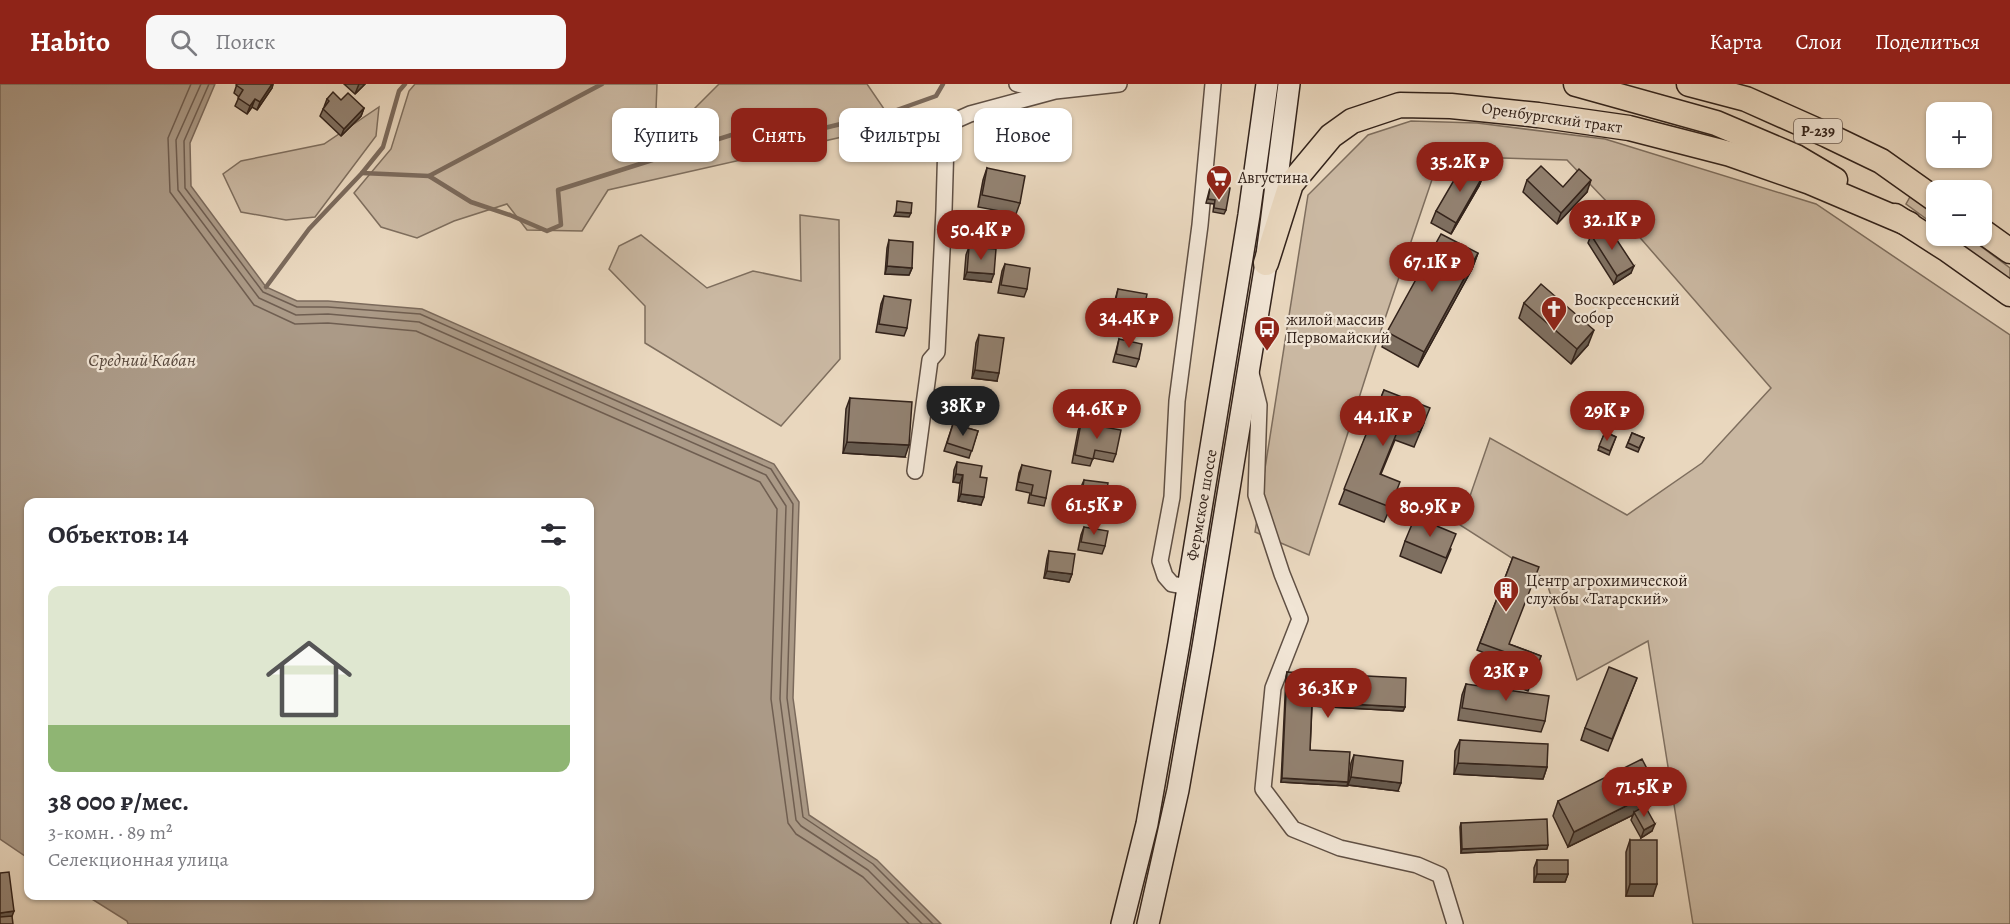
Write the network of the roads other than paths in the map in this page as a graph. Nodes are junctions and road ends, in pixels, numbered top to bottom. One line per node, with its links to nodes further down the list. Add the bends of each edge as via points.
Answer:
1 (1017, 84): 8 (street)
2 (1119, 84): 8 (street)
3 (1213, 84): 17 (street, via 1177,401 1172,497 1160,561 1172,584)
4 (1267, 84): 17 (main road, Фермское шоссе, via 1250,215)
5 (1289, 84): 13 (main road, Фермское шоссе)
6 (1576, 84): 10 (main road, Оренбургский тракт / Р-239, via 1716,123 1796,157)
7 (1689, 84): 9 (main road, Р-239, via 1746,99 1827,135 1881,161)
8 (1055, 91): 16 (street, via 952,122 946,141 937,352 930,360)
9 (1926, 193)
10 (1909, 224): 13 (main road, Оренбургский тракт, via 1810,182 1730,154 1629,128 1451,106 1400,105 1352,121 1331,136 1291,183); 14 (main road, Оренбургский тракт / Р-239)
11 (1992, 238): 12 (main road)
12 (2010, 251)
13 (1266, 263): 15 (main road, Фермское шоссе)
14 (2010, 294)
15 (1248, 364): 19 (main road, Фермское шоссе, via 1178,790); 20 (street, via 1259,405 1256,495 1300,619 1272,688 1263,789 1293,829 1340,848 1417,865 1440,875)
16 (915, 471)
17 (1188, 587): 18 (main road, Фермское шоссе, via 1147,824)
18 (1122, 924)
19 (1148, 924)
20 (1455, 924)

